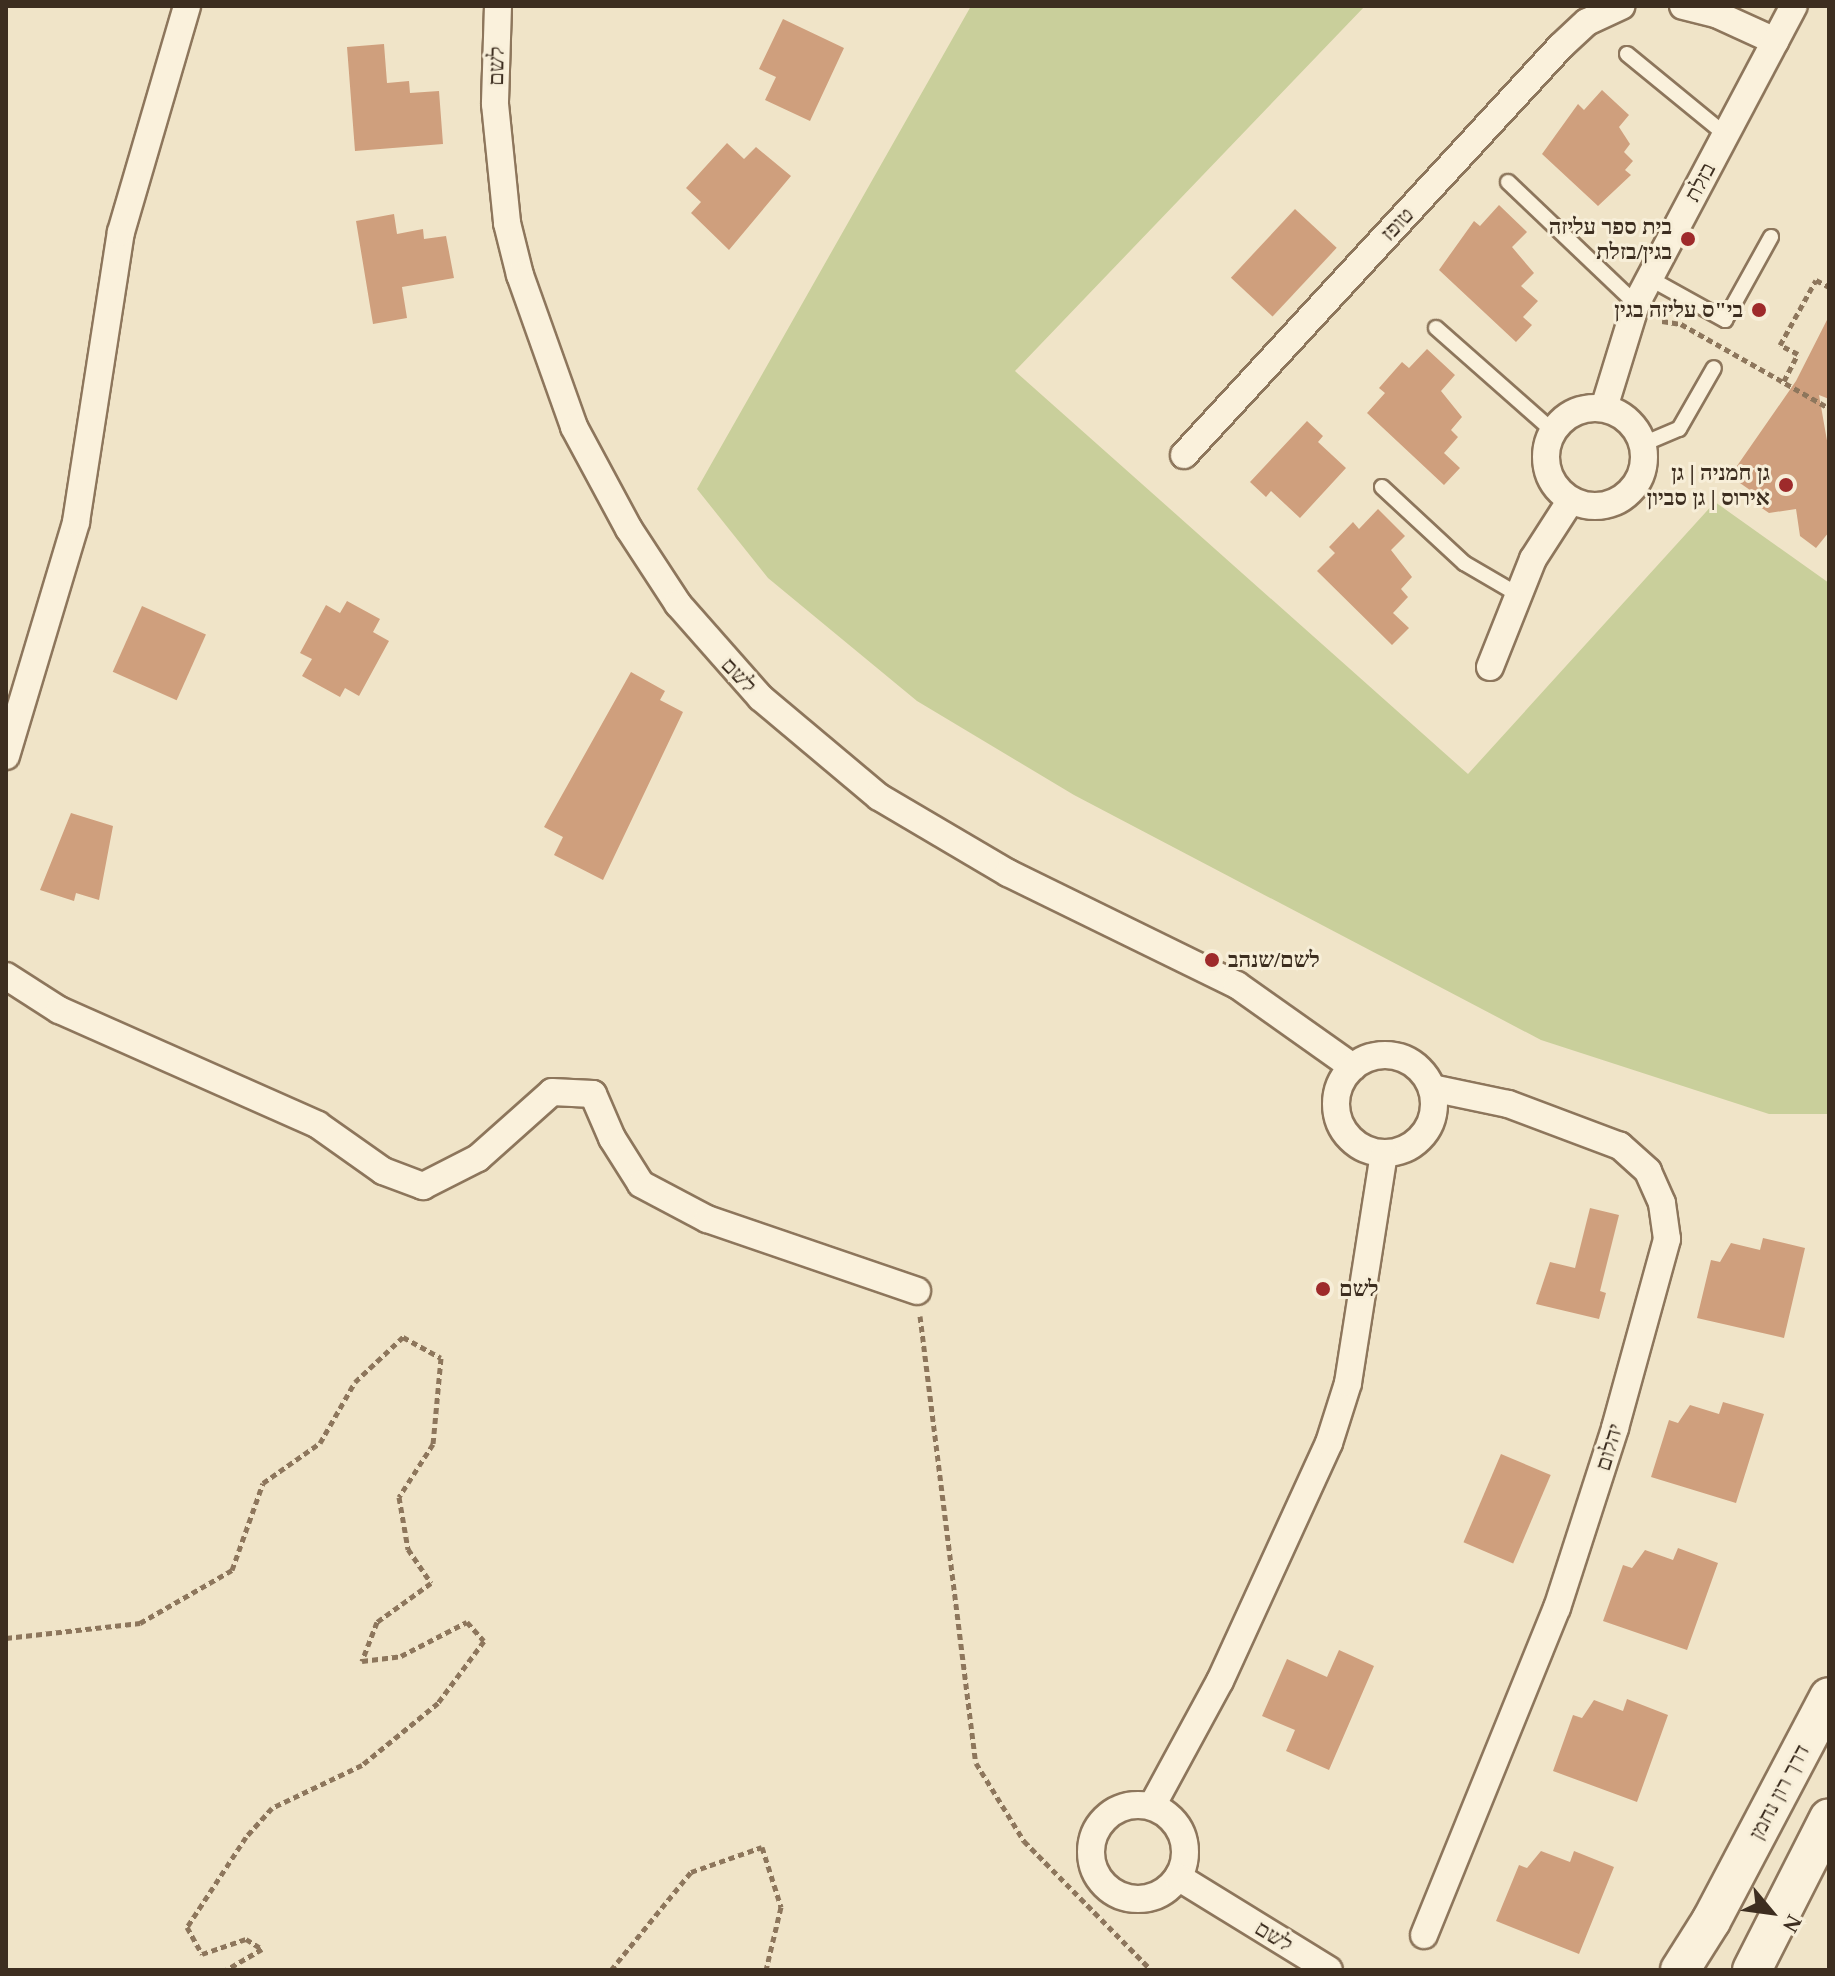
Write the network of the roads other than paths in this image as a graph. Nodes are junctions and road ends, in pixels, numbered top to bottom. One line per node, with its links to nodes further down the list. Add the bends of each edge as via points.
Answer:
1 (187, 6): 23 (street, via 121,232 76,522)
2 (498, 6): 25 (street, לשם, via 495,104 507,223 520,275 574,427 678,604 761,698 879,797 1008,873 1237,985)
3 (1621, 6): 18 (street, טופז, via 1587,22 1561,46)
4 (1683, 6): 6 (street, via 1718,15)
5 (1794, 6): 6 (street, בזלת)
6 (1775, 41): 8 (street, בזלת)
7 (1627, 54): 8 (lane)
8 (1726, 135): 11 (street, בזלת)
9 (1508, 182): 12 (lane)
10 (1771, 237): 11 (lane, via 1725,320)
11 (1649, 278): 12 (street, בזלת)
12 (1636, 304): 15 (street, בזלת)
13 (1436, 328): 16 (lane)
14 (1714, 368): 17 (lane, via 1679,429)
15 (1604, 408): 16 (street, via 1580,410); 17 (street, via 1630,421)
16 (1553, 431): 20 (street, via 1546,451 1548,472)
17 (1643, 444): 20 (street, via 1640,478 1628,494 1605,505)
18 (1184, 455)
19 (1382, 487): 21 (lane, via 1464,563)
20 (1571, 500): 21 (street)
21 (1517, 594): 22 (street)
22 (1490, 667)
23 (6, 756)
24 (6, 976): 28 (street, via 59,1010 318,1125 383,1171 423,1186 478,1158 552,1092 593,1094 641,1184 707,1219)
25 (1353, 1067): 26 (street, via 1376,1055 1392,1054 1424,1072); 27 (street, via 1336,1097 1337,1119 1353,1142)
26 (1432, 1088): 27 (street, via 1431,1125 1416,1143); 33 (street, יהלום, via 1508,1104 1620,1146 1648,1171 1662,1203 1667,1239 1615,1428 1557,1608)
27 (1384, 1154): 30 (street, via 1348,1383 1329,1443 1213,1695)
28 (917, 1291)
29 (1829, 1697): 35 (main road, דרך רון נחמן)
30 (1152, 1806): 32 (street, via 1169,1815 1181,1831 1185,1850); 32 (street, via 1130,1805 1101,1821 1090,1856 1096,1875 1125,1898 1146,1898)
31 (1829, 1818): 36 (main road)
32 (1178, 1877): 34 (street, לשם)
33 (1424, 1935)
34 (1329, 1970)
35 (1680, 1970)
36 (1752, 1970)

